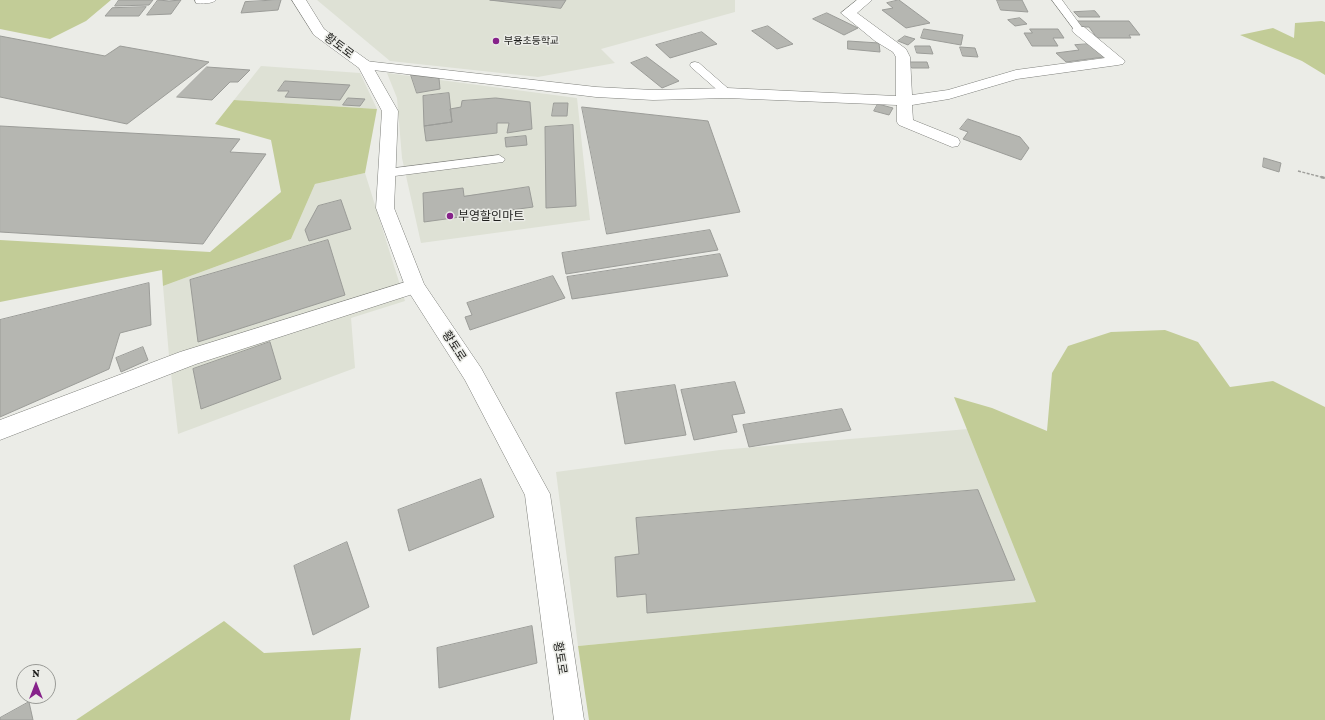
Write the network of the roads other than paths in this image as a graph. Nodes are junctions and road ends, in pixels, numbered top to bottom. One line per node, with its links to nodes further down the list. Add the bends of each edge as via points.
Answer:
1 (211, 0): 5 (lane)
2 (299, 0): 7 (street, 황토로, via 319,32)
3 (865, 0): 10 (street, via 848,14 898,49 903,57)
4 (1057, 0): 6 (lane)
5 (199, 1)
6 (1079, 30): 10 (street, via 1118,61 1016,76 949,94)
7 (365, 65): 9 (street, via 596,92 653,95); 13 (street, 황토로, via 390,111)
8 (695, 65): 9 (lane)
9 (727, 93): 10 (street)
10 (905, 101): 11 (street, via 905,122)
11 (952, 142)
12 (499, 159): 13 (lane)
13 (387, 173): 14 (street, 황토로, via 385,208)
14 (415, 286): 15 (street, via 188,358); 16 (street, 황토로, via 473,374 537,494)
15 (0, 430)
16 (569, 720)

